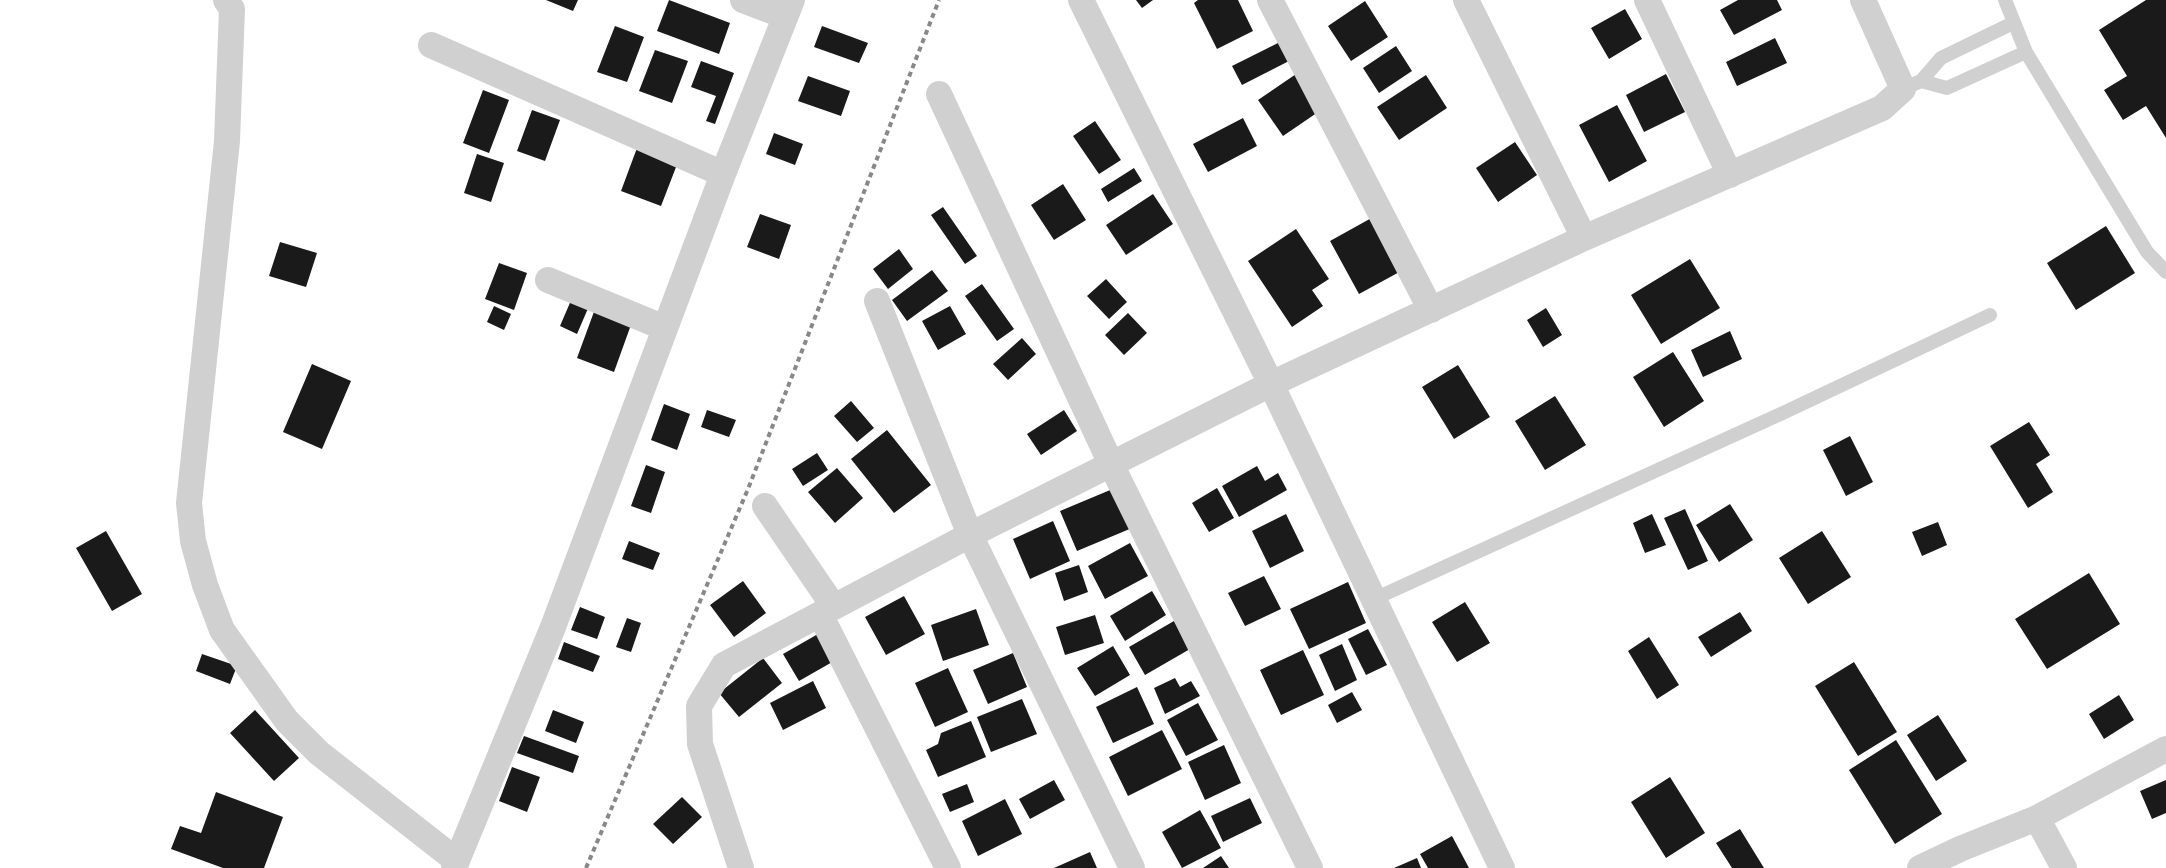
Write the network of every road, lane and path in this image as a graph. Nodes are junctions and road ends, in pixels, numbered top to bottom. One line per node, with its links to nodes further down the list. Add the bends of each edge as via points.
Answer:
1 (226, 0): 32 (street, via 232,9 227,141 189,503 193,541 202,576 222,630 287,721 319,753)
2 (743, 0): 9 (street)
3 (1080, 0): 24 (street)
4 (1270, 0): 21 (street)
5 (1466, 0): 17 (street)
6 (1647, 0): 16 (street)
7 (1863, 0): 13 (street)
8 (2005, 0): 10 (lane)
9 (789, 8): 15 (street)
10 (2013, 23): 12 (lane); 13 (lane, via 1940,58)
11 (431, 45): 15 (street)
12 (2026, 52): 13 (lane, via 1947,88); 18 (lane, via 2148,252)
13 (1912, 85): 16 (street, via 1882,108)
14 (939, 94): 25 (street)
15 (723, 174): 23 (street)
16 (1730, 175): 17 (street)
17 (1584, 238): 21 (street)
18 (2166, 272)
19 (548, 280): 23 (street)
20 (877, 301): 27 (street)
21 (1431, 310): 24 (street)
22 (1990, 315): 28 (lane)
23 (665, 328): 32 (street, via 553,627)
24 (1271, 384): 25 (street); 28 (street)
25 (1111, 464): 27 (street); 36 (street)
26 (765, 506): 29 (street)
27 (970, 535): 29 (street); 35 (street)
28 (1374, 599): 37 (street)
29 (827, 611): 33 (street, via 724,665 698,706 700,744); 34 (street)
30 (2166, 749): 31 (street)
31 (2037, 818): 38 (street); 39 (street)
32 (456, 864)
33 (741, 868)
34 (948, 868)
35 (1132, 868)
36 (1310, 868)
37 (1502, 868)
38 (1920, 868)
39 (2064, 868)

